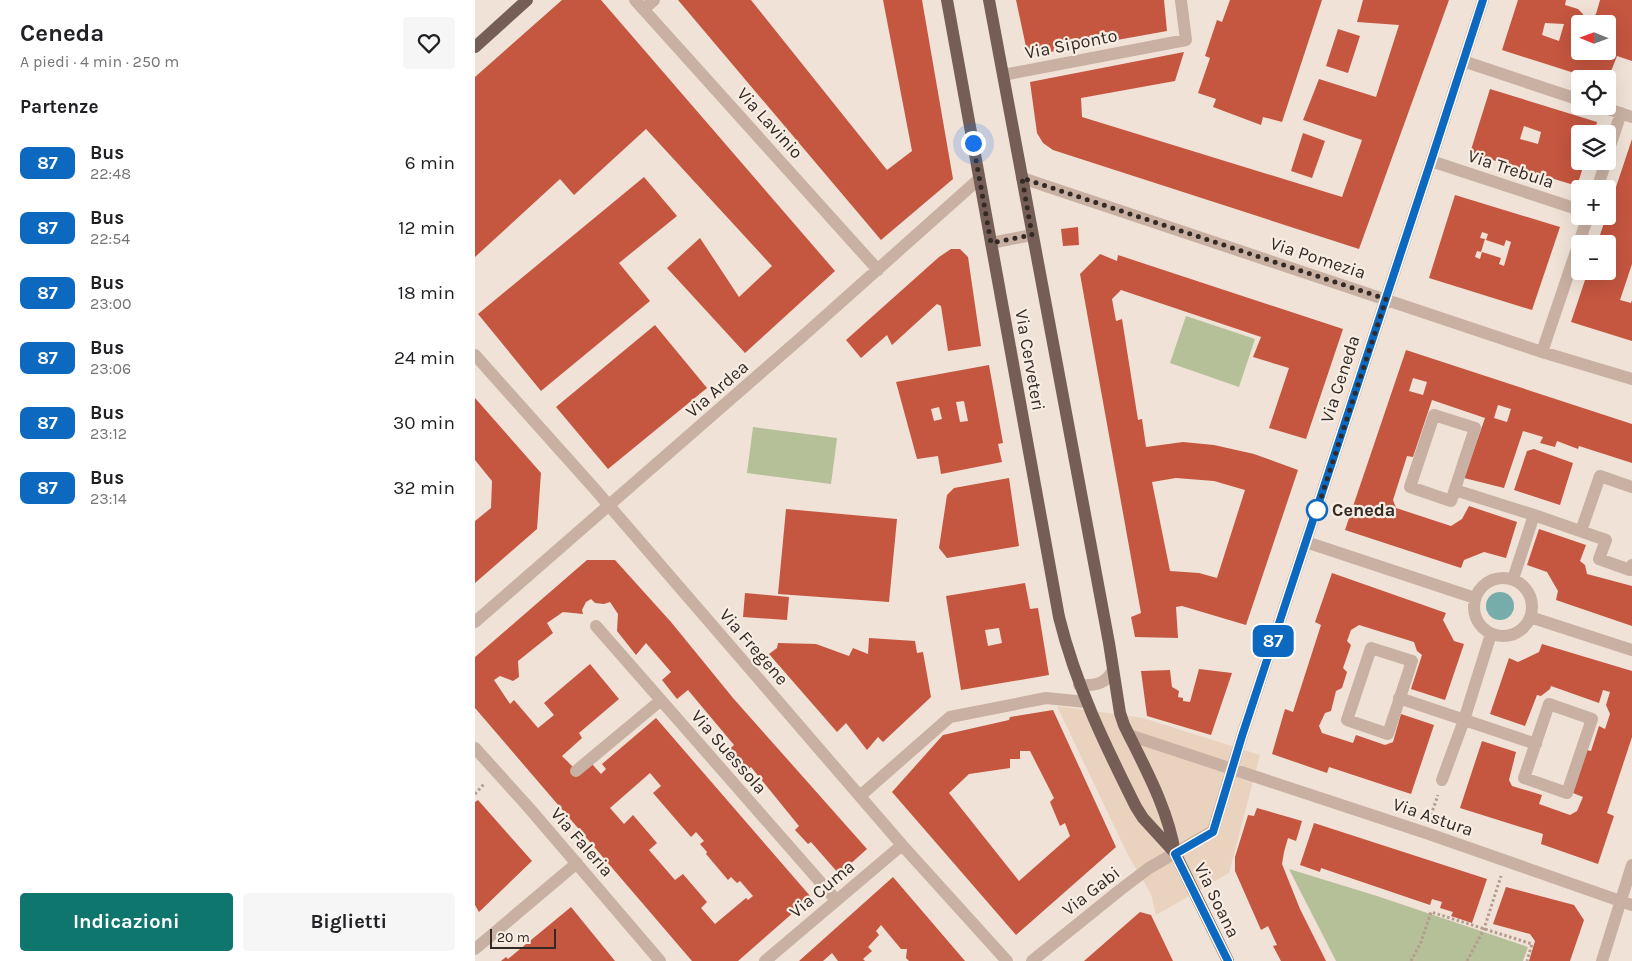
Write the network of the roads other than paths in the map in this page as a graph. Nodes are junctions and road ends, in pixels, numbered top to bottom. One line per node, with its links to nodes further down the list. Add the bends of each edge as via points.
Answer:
1 (527, 0): 8 (main road)
2 (654, 0): 7 (street)
3 (947, 0): 16 (main road, Via Cerveteri)
4 (989, 0): 10 (main road, Via Cerveteri)
5 (1483, 0): 9 (street, Via Ceneda)
6 (1181, 1): 10 (street, Via Siponto, via 1186,40)
7 (640, 4): 21 (street, Via Lavinio)
8 (475, 47)
9 (1463, 62): 11 (street); 14 (street, Via Ceneda)
10 (1003, 75): 15 (main road, Via Cerveteri)
11 (1571, 97)
12 (1627, 115): 13 (street)
13 (1616, 137)
14 (1431, 161): 17 (street, Via Trebula); 22 (street, Via Ceneda)
15 (1022, 178): 19 (main road, Via Cerveteri); 22 (street, Via Pomezia)
16 (979, 179): 20 (main road, Via Cerveteri); 21 (street, Via Ardea)
17 (1571, 207)
18 (1585, 225): 23 (street)
19 (1032, 235): 20 (street); 40 (main road, Via Cerveteri)
20 (991, 243): 41 (main road, Via Cerveteri, via 1059,617)
21 (878, 270): 28 (street, Via Ardea)
22 (1386, 299): 23 (street, Via Pomezia); 31 (street, Via Ceneda)
23 (1542, 352): 25 (street, Via Pomezia)
24 (475, 355): 28 (street, Via Fregene)
25 (1632, 379)
26 (1632, 487): 30 (street, via 1601,476)
27 (1455, 490): 27 (street, via 1475,428 1434,415 1410,487 1451,501); 29 (street)
28 (610, 506): 36 (street, Via Ardea); 52 (street, Via Fregene)
29 (1534, 515): 30 (street); 33 (street)
30 (1581, 531): 32 (street, via 1606,540 1599,559 1630,570)
31 (1306, 542): 34 (street); 49 (street, Via Ceneda)
32 (1632, 565)
33 (1513, 579): 34 (street, via 1494,578 1485,583); 35 (street, via 1527,590 1531,598)
34 (1475, 598): 38 (street, via 1479,623)
35 (1530, 616): 38 (street, via 1519,631 1501,636); 39 (street)
36 (475, 622)
37 (596, 626): 43 (street, Via Suessola)
38 (1491, 634): 45 (street)
39 (1632, 650)
40 (1113, 670): 41 (street, via 1100,684); 46 (main road, Via Cerveteri, via 1120,712)
41 (1079, 685): 44 (main road, Via Cerveteri)
42 (1399, 698): 42 (street, via 1412,661 1371,648 1347,720 1388,734); 45 (street)
43 (660, 701): 50 (street); 57 (street, Via Suessola)
44 (1087, 702): 52 (street, via 1046,698 950,717); 54 (main road, Via Cerveteri, via 1136,808)
45 (1464, 720): 47 (street); 51 (street)
46 (1129, 734): 49 (street, Via Astura); 54 (main road, Via Cerveteri, via 1164,811)
47 (1536, 744): 47 (street, via 1549,704 1592,719 1567,794 1524,778)
48 (475, 748): 55 (street, Via Faleria)
49 (1232, 769): 54 (street, Via Gabi, via 1213,832); 58 (street, Via Astura)
50 (576, 771)
51 (1442, 780)
52 (860, 796): 53 (street, Via Fregene)
53 (902, 845): 57 (street, Via Cuma); 62 (street, Via Fregene)
54 (1175, 854): 63 (street, Via Gabi, via 1149,868); 64 (main road, Via Soana)
55 (577, 864): 59 (street); 60 (street, Via Faleria)
56 (1632, 865): 58 (street)
57 (836, 900): 61 (street, Via Cuma)
58 (1626, 903): 65 (street)
59 (475, 949)
60 (660, 961)
61 (765, 961)
62 (1007, 961)
63 (1032, 961)
64 (1227, 961)
65 (1602, 961)

